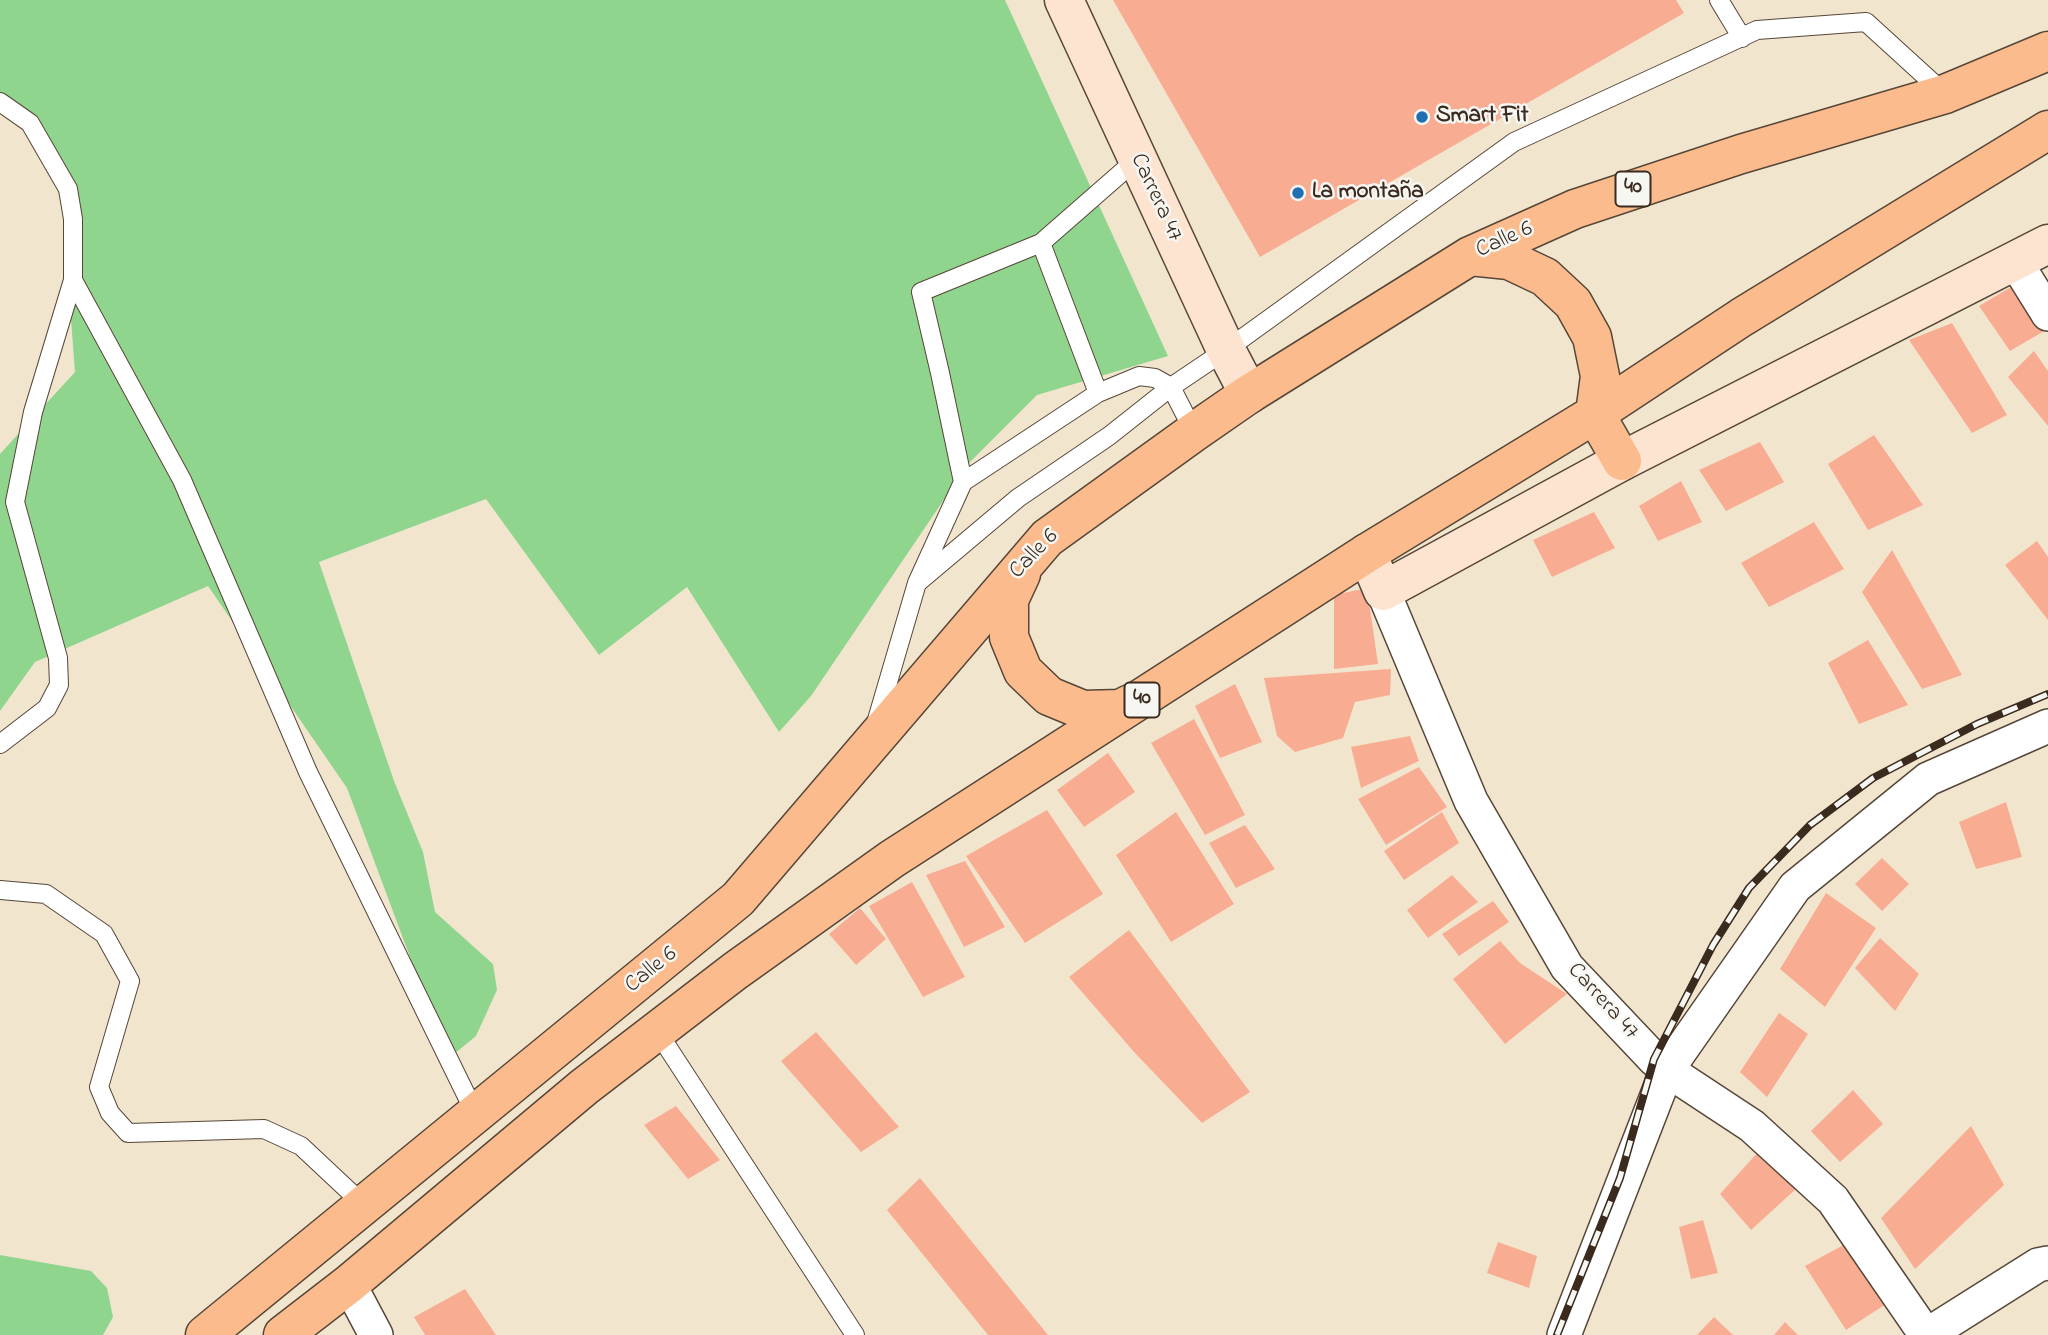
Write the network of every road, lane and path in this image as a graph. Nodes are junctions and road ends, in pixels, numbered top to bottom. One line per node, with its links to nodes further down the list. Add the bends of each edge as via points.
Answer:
1 (1064, 0): 8 (main road, Carrera 47)
2 (1719, 0): 3 (lane)
3 (1742, 38): 5 (lane, via 1757,30 1866,22); 14 (lane, via 1514,142)
4 (2048, 51): 5 (highway, Calle 6 / 40)
5 (1945, 94): 11 (highway, Calle 6 / 40, via 1650,183 1575,209)
6 (0, 102): 12 (lane, via 30,123 68,188)
7 (2048, 130): 18 (highway, 40, via 1742,317)
8 (1137, 159): 9 (lane); 14 (main road, Carrera 47)
9 (1041, 243): 16 (lane); 21 (lane, via 921,292)
10 (2032, 253): 13 (street); 20 (main road)
11 (1470, 256): 17 (highway, Calle 6 / 40); 18 (highway, via 1509,260 1545,277 1573,303 1592,337 1600,376)
12 (73, 280): 28 (lane, via 33,412 15,502 58,658 60,685 47,708); 33 (lane, via 182,480 308,772)
13 (2048, 314)
14 (1226, 350): 15 (lane); 17 (main road, Carrera 47)
15 (1171, 387): 16 (lane, via 1139,376); 19 (lane); 24 (lane, via 1018,498)
16 (1098, 393): 21 (lane)
17 (1249, 394): 19 (highway, Calle 6 / 40)
18 (1595, 414): 20 (highway); 23 (highway, 40)
19 (1194, 432): 22 (highway, Calle 6 / 40)
20 (1622, 461): 25 (main road)
21 (963, 482): 24 (lane)
22 (1047, 538): 26 (highway, via 1009,600 1009,637 1023,671 1049,696 1083,710 1120,709); 29 (highway, Calle 6 / 40)
23 (1367, 553): 25 (main road); 26 (highway, 40)
24 (917, 583): 29 (lane)
25 (1382, 591): 32 (street, Carrera 47, via 1471,801 1567,967)
26 (1153, 693): 31 (highway, 40, via 892,859)
27 (2048, 726): 32 (street, via 1928,779 1795,887)
28 (0, 744)
29 (868, 749): 33 (highway, Calle 6 / 40, via 738,900)
30 (0, 890): 34 (lane, via 46,894 104,934 130,981 99,1087 110,1113 128,1133 264,1129 301,1146)
31 (657, 1031): 36 (highway, 40); 40 (lane)
32 (1667, 1070): 41 (street); 42 (street, Carrera 47, via 1752,1126 1833,1200)
33 (476, 1115): 34 (highway, Calle 6 / 40)
34 (365, 1206): 37 (highway, Calle 6 / 40)
35 (2045, 1270): 42 (street)
36 (349, 1284): 38 (highway, 40); 39 (street)
37 (205, 1335)
38 (283, 1335)
39 (376, 1335)
40 (855, 1335)
41 (1564, 1335)
42 (1926, 1335)

